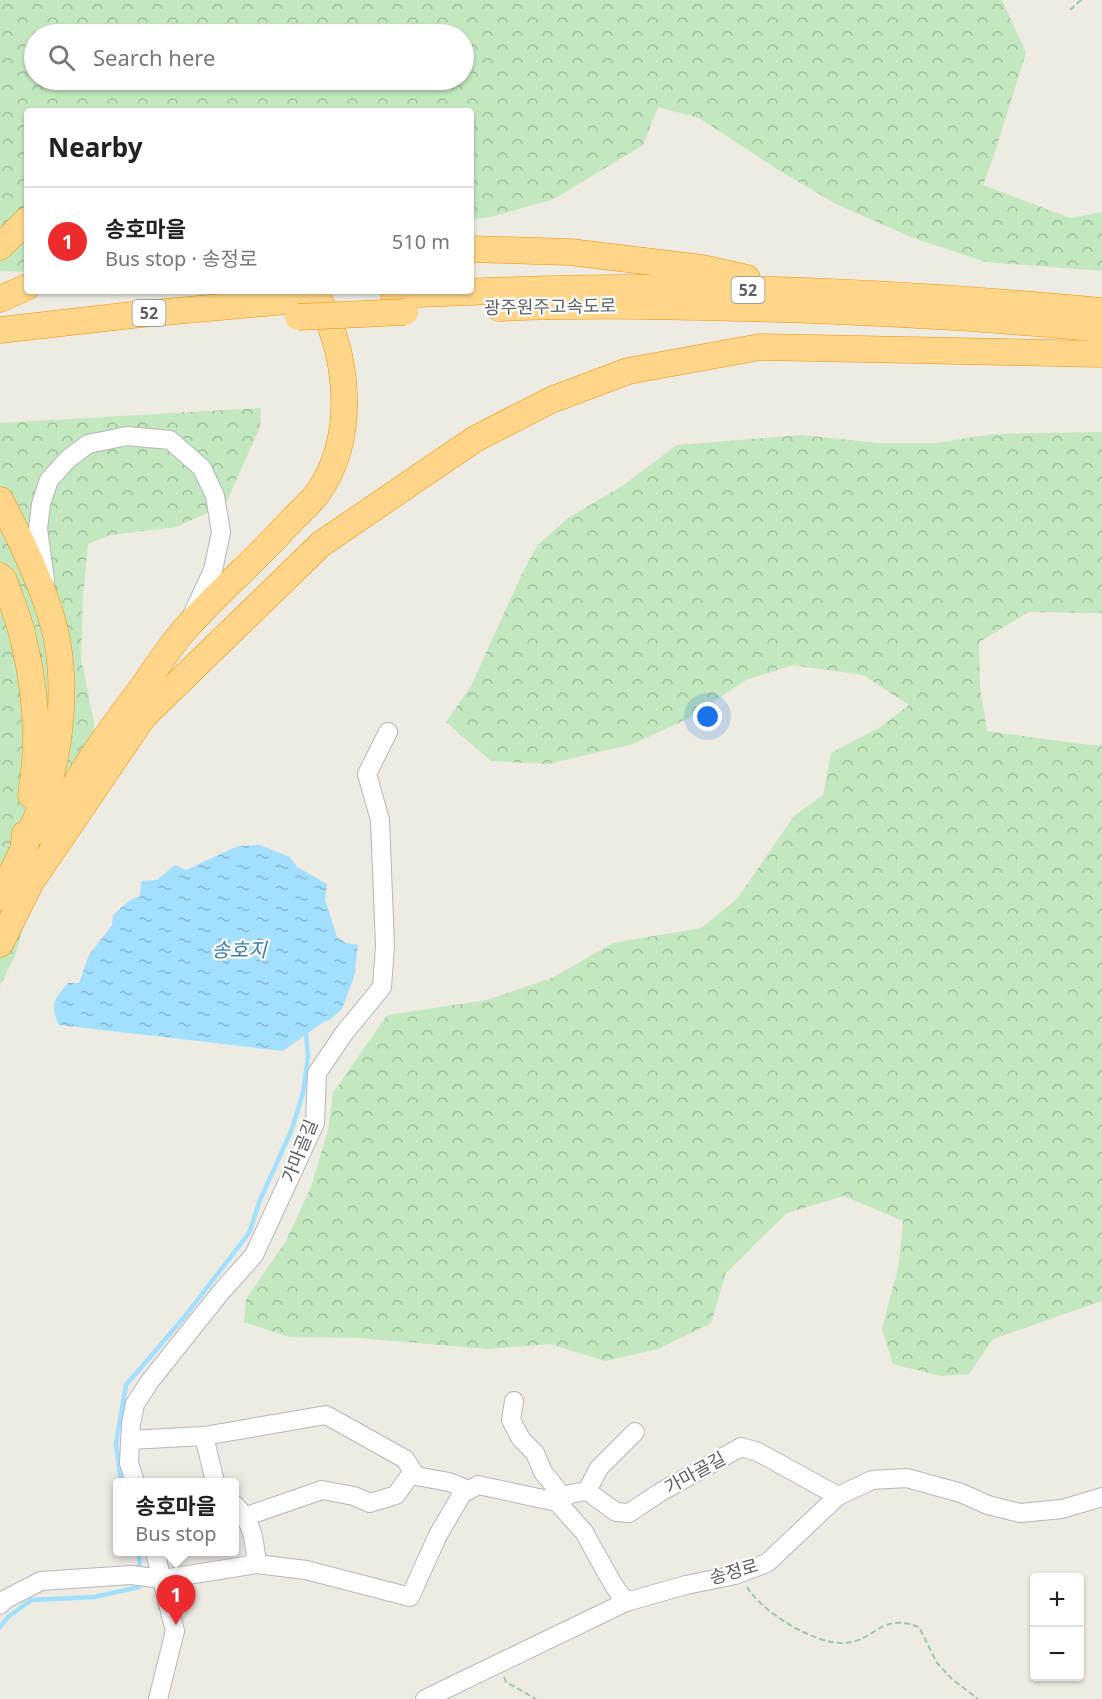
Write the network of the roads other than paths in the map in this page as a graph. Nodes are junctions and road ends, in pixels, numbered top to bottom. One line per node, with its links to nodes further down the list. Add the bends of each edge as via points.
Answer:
1 (24, 223): 2 (highway)
2 (0, 247)
3 (474, 249): 5 (highway, via 570,252 702,268)
4 (24, 287): 6 (highway)
5 (815, 292): 8 (highway, 광주원주고속도로 / 52, via 534,289); 9 (highway, 광주원주고속도로 / 52)
6 (0, 299)
7 (303, 303): 8 (highway, 광주원주고속도로 / 52); 11 (highway, 광주원주고속도로 / 52, via 144,314); 12 (highway, 광주원주고속도로 / 52); 17 (highway, via 325,310 342,371 341,440 331,468 317,494)
8 (400, 303): 10 (highway, 광주원주고속도로 / 52, via 869,312)
9 (1102, 311)
10 (1102, 329)
11 (0, 330)
12 (0, 348)
13 (1102, 354): 20 (highway, via 760,347 628,371 551,400 475,439 321,544 144,716)
14 (0, 500): 16 (highway)
15 (0, 576): 19 (highway, via 24,640 36,705 35,774)
16 (50, 611): 17 (street, via 38,529 49,480 88,444 127,436 170,440 202,468 215,496 221,532 213,570); 19 (highway, via 60,674 58,742 46,794)
17 (186, 628): 20 (highway, via 106,736 61,807)
18 (388, 732): 26 (street, 가마골길, via 367,774 380,820 385,946 382,987 317,1073 315,1123 254,1256 150,1381 135,1404)
19 (23, 850): 21 (highway)
20 (31, 882): 22 (highway)
21 (0, 897)
22 (0, 944)
23 (514, 1401): 34 (street, via 511,1420)
24 (635, 1432): 31 (street, via 599,1468)
25 (204, 1436): 26 (street); 27 (street, via 326,1415 405,1459); 29 (street)
26 (130, 1440): 28 (street, 가마골길, via 129,1463)
27 (412, 1471): 30 (street, via 416,1476); 35 (street, via 396,1495 370,1503 322,1490)
28 (134, 1478)
29 (214, 1478)
30 (469, 1490): 34 (street, via 478,1485); 37 (street, via 462,1494 438,1535 410,1596 306,1570)
31 (587, 1491): 32 (street, 가마골길, via 616,1512 629,1513 741,1447 758,1452); 34 (street)
32 (838, 1496): 33 (street, 송정로, via 872,1480 907,1478 1020,1514 1062,1509); 39 (street, 송정로, via 767,1563)
33 (1102, 1497)
34 (561, 1500): 39 (street)
35 (241, 1510): 37 (street, via 254,1541)
36 (155, 1556): 38 (street)
37 (257, 1564): 38 (street)
38 (157, 1578): 40 (street, via 131,1575 41,1581); 41 (street, via 176,1631)
39 (626, 1602): 42 (street, 송정로)
40 (0, 1605)
41 (158, 1699)
42 (425, 1699)

